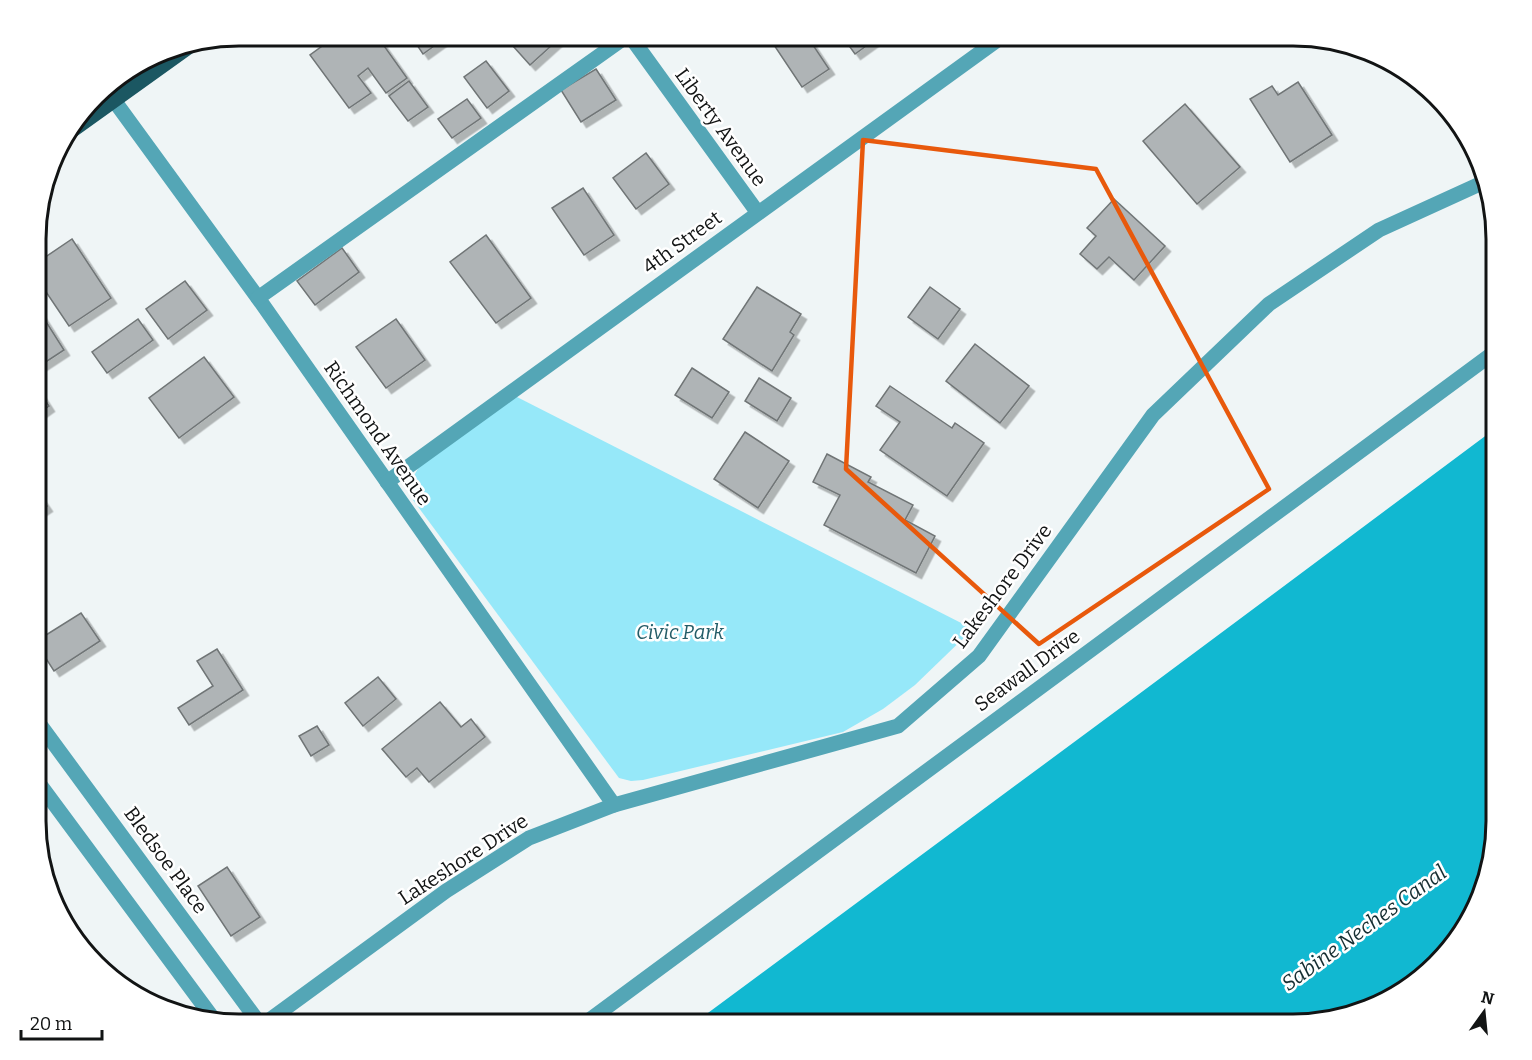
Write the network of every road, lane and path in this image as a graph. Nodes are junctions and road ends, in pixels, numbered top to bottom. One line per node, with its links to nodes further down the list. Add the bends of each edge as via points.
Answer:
1 (613, 46): 10 (street)
2 (636, 46): 9 (street, Liberty Avenue)
3 (988, 47): 9 (street, 4th Street)
4 (172, 59): 6 (main road)
5 (110, 96): 6 (street, Richmond Avenue)
6 (114, 101): 7 (main road); 10 (street, Richmond Avenue)
7 (89, 119)
8 (1477, 185): 15 (street, Lakeshore Drive, via 1378,230 1261,312 1153,415 979,656 898,726)
9 (758, 213): 12 (street, 4th Street)
10 (258, 298): 12 (street, Richmond Avenue)
11 (1485, 359): 19 (street, Seawall Drive)
12 (387, 482): 15 (street, Richmond Avenue)
13 (47, 734): 17 (street, Bledsoe Place)
14 (47, 794): 16 (street)
15 (614, 805): 18 (street, Lakeshore Drive, via 529,838 446,891)
16 (207, 1011)
17 (254, 1013)
18 (277, 1013)
19 (598, 1013)

